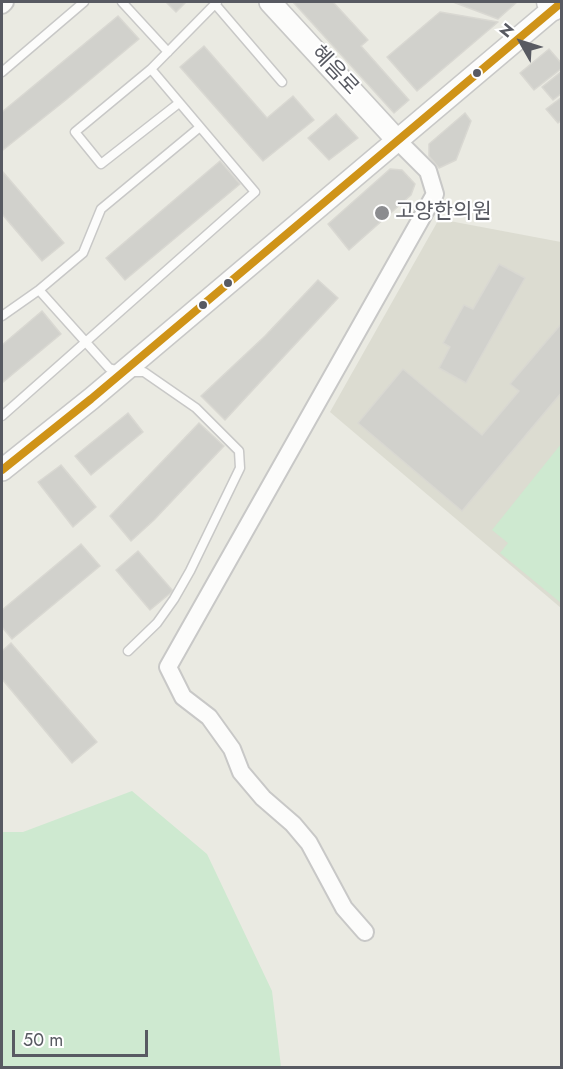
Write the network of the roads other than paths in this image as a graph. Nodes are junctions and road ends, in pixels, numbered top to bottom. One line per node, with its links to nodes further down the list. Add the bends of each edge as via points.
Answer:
1 (84, 2): 8 (lane)
2 (122, 2): 6 (lane)
3 (270, 2): 12 (street, 혜음로)
4 (216, 3): 6 (lane); 9 (lane)
5 (557, 8): 12 (street)
6 (168, 52): 7 (lane)
7 (151, 69): 10 (lane); 10 (lane, via 75,132 101,164)
8 (2, 72)
9 (282, 82)
10 (179, 103): 11 (lane)
11 (200, 127): 13 (lane, via 101,209 83,253); 15 (lane, via 255,192)
12 (397, 140): 16 (street); 20 (street, via 428,171 435,194 168,667 183,697 209,717 232,749 241,772 309,843 344,908)
13 (39, 290): 14 (lane); 15 (lane)
14 (2, 316)
15 (86, 342): 16 (lane, via 109,368); 17 (lane)
16 (124, 372): 18 (street); 19 (lane, via 144,372 196,408 239,451 240,468 174,599 157,623)
17 (2, 416)
18 (2, 470)
19 (128, 651)
20 (365, 932)

